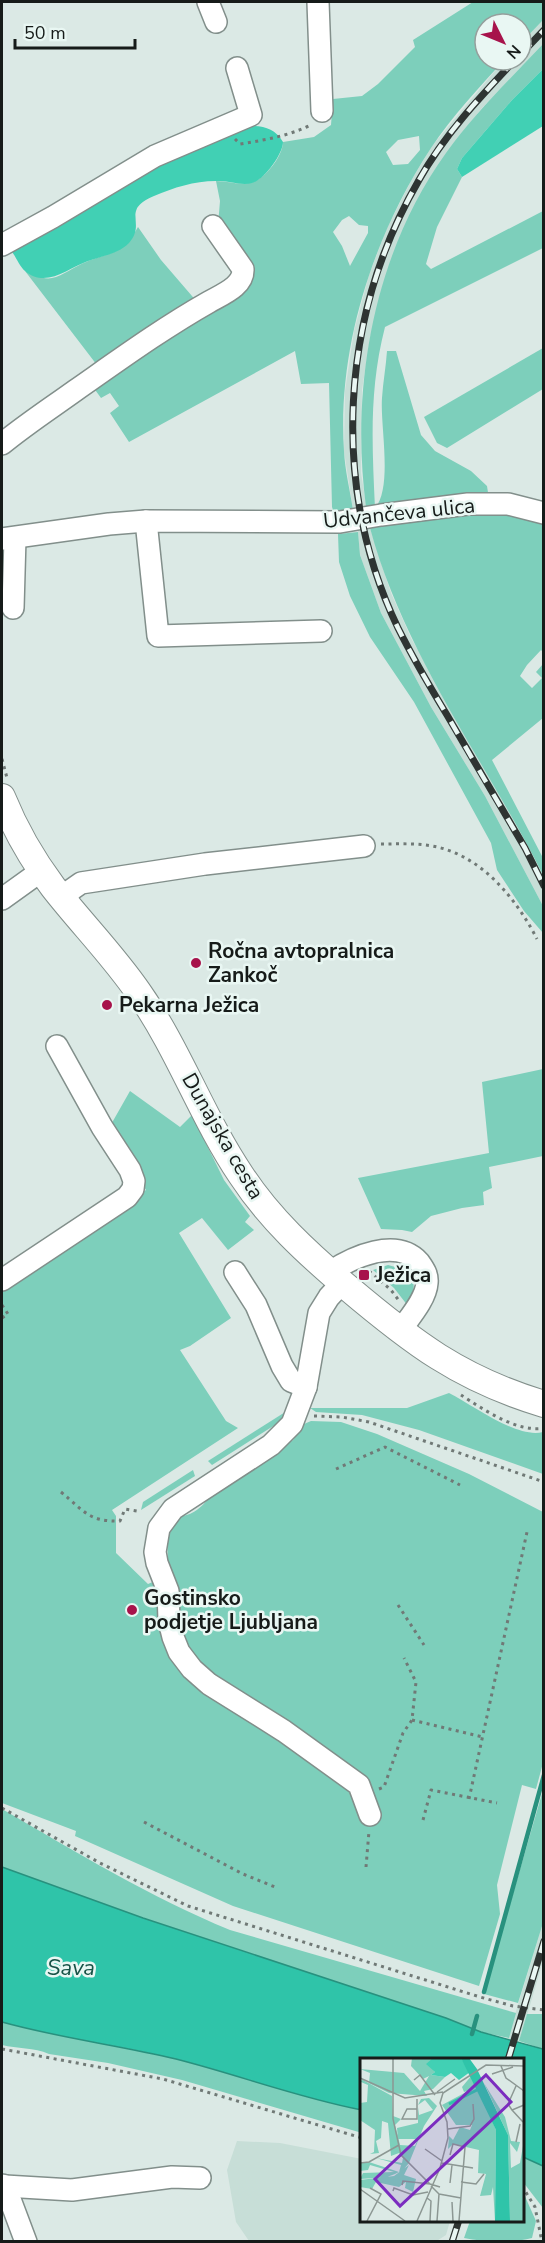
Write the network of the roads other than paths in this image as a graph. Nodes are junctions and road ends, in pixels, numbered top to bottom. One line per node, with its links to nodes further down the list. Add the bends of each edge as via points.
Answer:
1 (208, 2): 3 (street)
2 (318, 2): 5 (street)
3 (216, 22)
4 (237, 68): 7 (street, via 251,115 155,156)
5 (322, 111)
6 (213, 226): 8 (street, via 243,269 238,283)
7 (2, 245)
8 (2, 444)
9 (543, 513): 10 (street, Udvančeva ulica, via 508,504 468,504 340,522)
10 (146, 521): 11 (street, Udvančeva ulica); 13 (street, via 158,636)
11 (8, 539): 12 (street)
12 (13, 608)
13 (321, 631)
14 (2, 797): 16 (main road, Dunajska cesta)
15 (364, 846): 18 (street, via 81,883)
16 (41, 871): 17 (street); 18 (main road, Dunajska cesta)
17 (2, 899)
18 (63, 900): 21 (main road, Dunajska cesta, via 140,995 250,1189 281,1226)
19 (57, 1046): 22 (street, via 130,1170 133,1188 127,1197)
20 (235, 1272): 24 (street, via 256,1305 291,1381)
21 (336, 1278): 23 (main road, Dunajska cesta); 23 (street, via 351,1259 387,1251 406,1252 427,1274 427,1285 423,1296); 24 (street, via 319,1312)
22 (2, 1280)
23 (402, 1320): 25 (main road, Dunajska cesta, via 433,1354 473,1377)
24 (306, 1387): 26 (street, via 298,1413 277,1441 168,1514 159,1528 157,1563 168,1591 173,1637 192,1669 359,1785)
25 (543, 1404)
26 (367, 1805)
27 (200, 2178): 28 (street, via 172,2177 72,2190)
28 (3, 2186): 29 (street)
29 (26, 2241)

